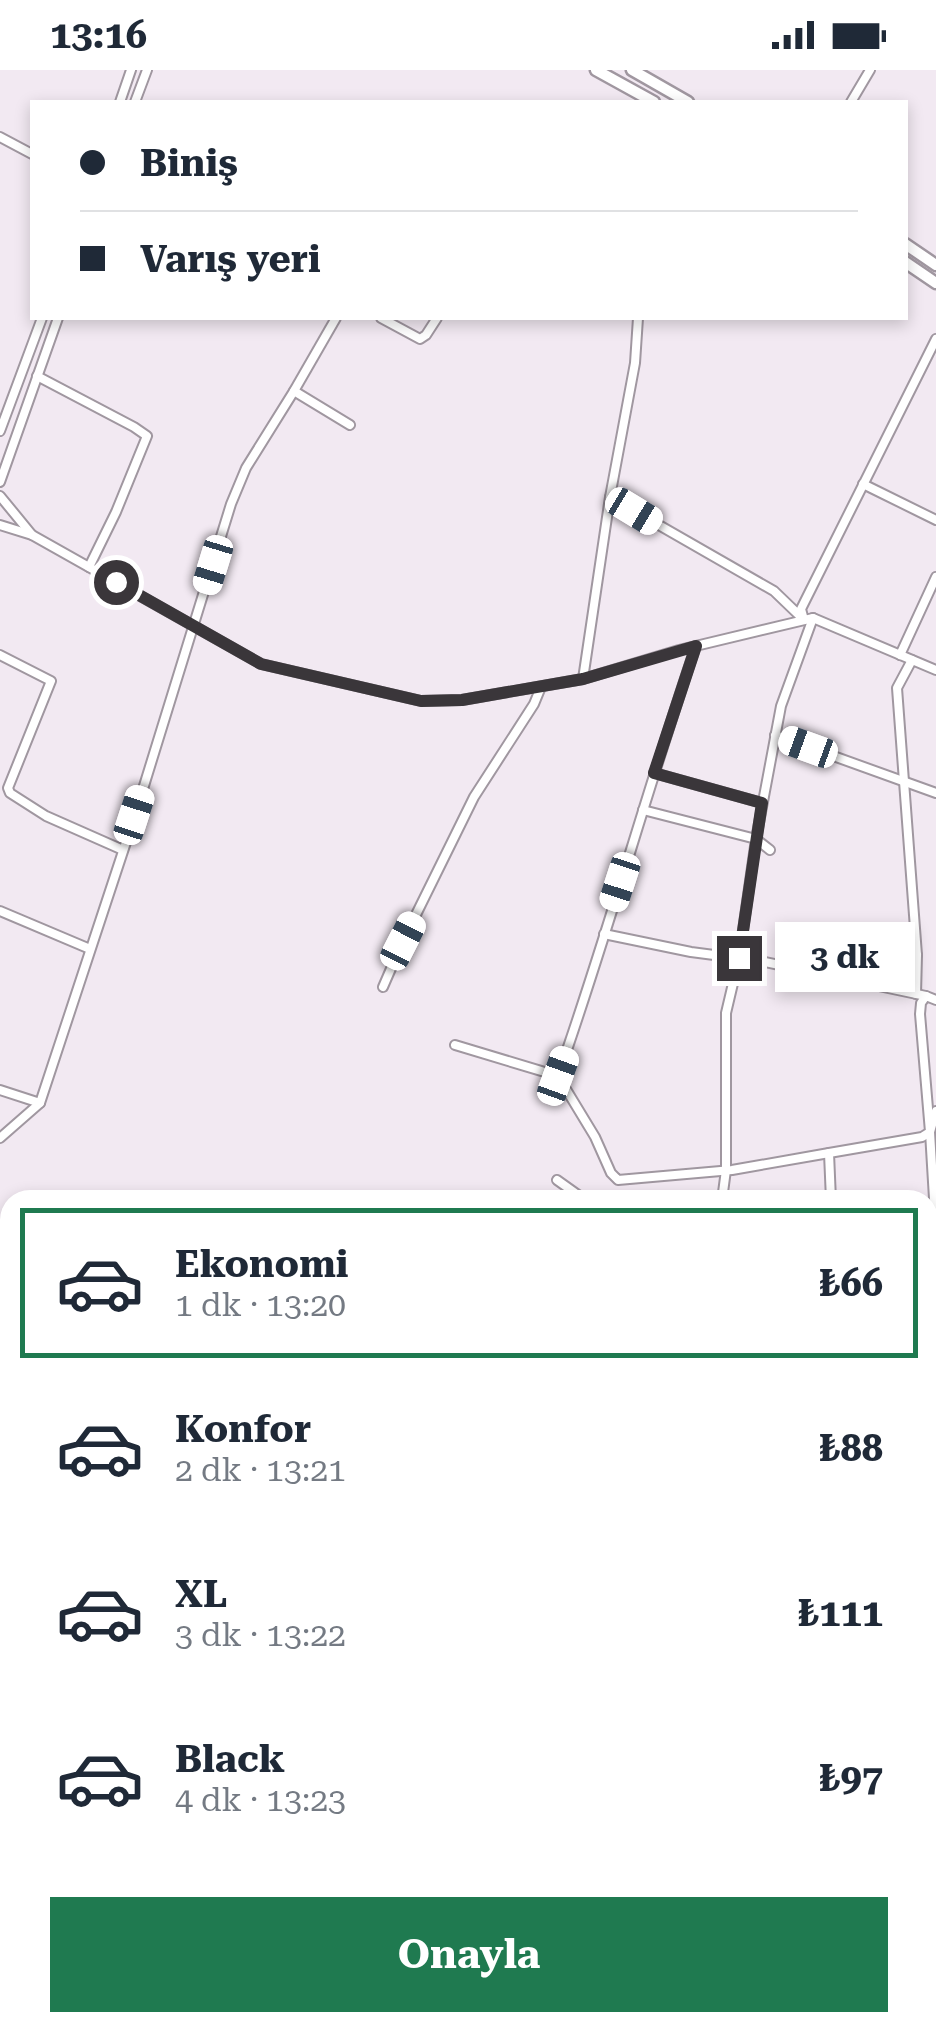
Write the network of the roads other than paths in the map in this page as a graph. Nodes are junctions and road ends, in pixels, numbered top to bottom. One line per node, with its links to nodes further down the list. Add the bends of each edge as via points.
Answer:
1 (132, 70): 6 (street)
2 (147, 70): 7 (street)
3 (596, 70): 8 (main road)
4 (632, 70): 9 (main road)
5 (870, 70): 10 (street)
6 (121, 100)
7 (137, 100)
8 (650, 100)
9 (684, 100)
10 (852, 100)
11 (0, 137): 12 (street)
12 (30, 153)
13 (908, 246): 15 (main road)
14 (908, 264): 16 (main road)
15 (936, 265)
16 (936, 283)
17 (41, 320): 27 (street)
18 (57, 320): 24 (street)
19 (335, 320): 25 (street)
20 (385, 320): 21 (street, via 420,339)
21 (436, 320)
22 (638, 320): 31 (street)
23 (936, 339): 29 (street)
24 (38, 376): 28 (street); 35 (street, via 147,436)
25 (294, 391): 26 (street); 38 (street, via 246,468)
26 (350, 425)
27 (0, 431)
28 (0, 482)
29 (862, 484): 32 (street); 37 (street, via 801,609)
30 (0, 496): 34 (street)
31 (610, 497): 37 (street, via 774,591); 44 (street)
32 (936, 520)
33 (0, 525): 34 (street)
34 (32, 536): 35 (street)
35 (89, 567): 38 (street)
36 (936, 577): 41 (street)
37 (808, 619): 39 (street); 41 (street); 46 (street)
38 (195, 626): 45 (street, via 261,664 421,701); 53 (street)
39 (696, 646): 44 (street); 47 (street)
40 (0, 655): 53 (street, via 52,681 10,793)
41 (900, 655): 42 (street)
42 (912, 660): 43 (street); 48 (street, via 898,688)
43 (936, 670)
44 (583, 679): 45 (street)
45 (541, 687): 61 (street, via 474,797)
46 (776, 735): 48 (street); 50 (street)
47 (654, 773): 50 (street); 51 (street)
48 (905, 782): 49 (street); 59 (street)
49 (936, 794)
50 (762, 803): 52 (street)
51 (642, 810): 52 (street); 57 (street)
52 (756, 839): 54 (street); 60 (street)
53 (123, 850): 58 (street)
54 (770, 850)
55 (0, 911): 58 (street)
56 (841, 928): 59 (street)
57 (604, 934): 60 (street); 65 (street)
58 (90, 949): 67 (street)
59 (917, 955): 62 (street)
60 (739, 958): 62 (street); 72 (street, via 726,1013)
61 (384, 987)
62 (921, 995): 63 (street); 69 (street)
63 (936, 1000)
64 (455, 1044): 65 (street)
65 (558, 1076): 72 (street, via 618,1180)
66 (0, 1090): 67 (street)
67 (40, 1104): 70 (street)
68 (936, 1111): 69 (street)
69 (930, 1132): 71 (street); 77 (street)
70 (0, 1138)
71 (829, 1153): 72 (street); 76 (street)
72 (726, 1170): 75 (street)
73 (557, 1180): 74 (street)
74 (570, 1190)
75 (723, 1190)
76 (831, 1190)
77 (934, 1190)

